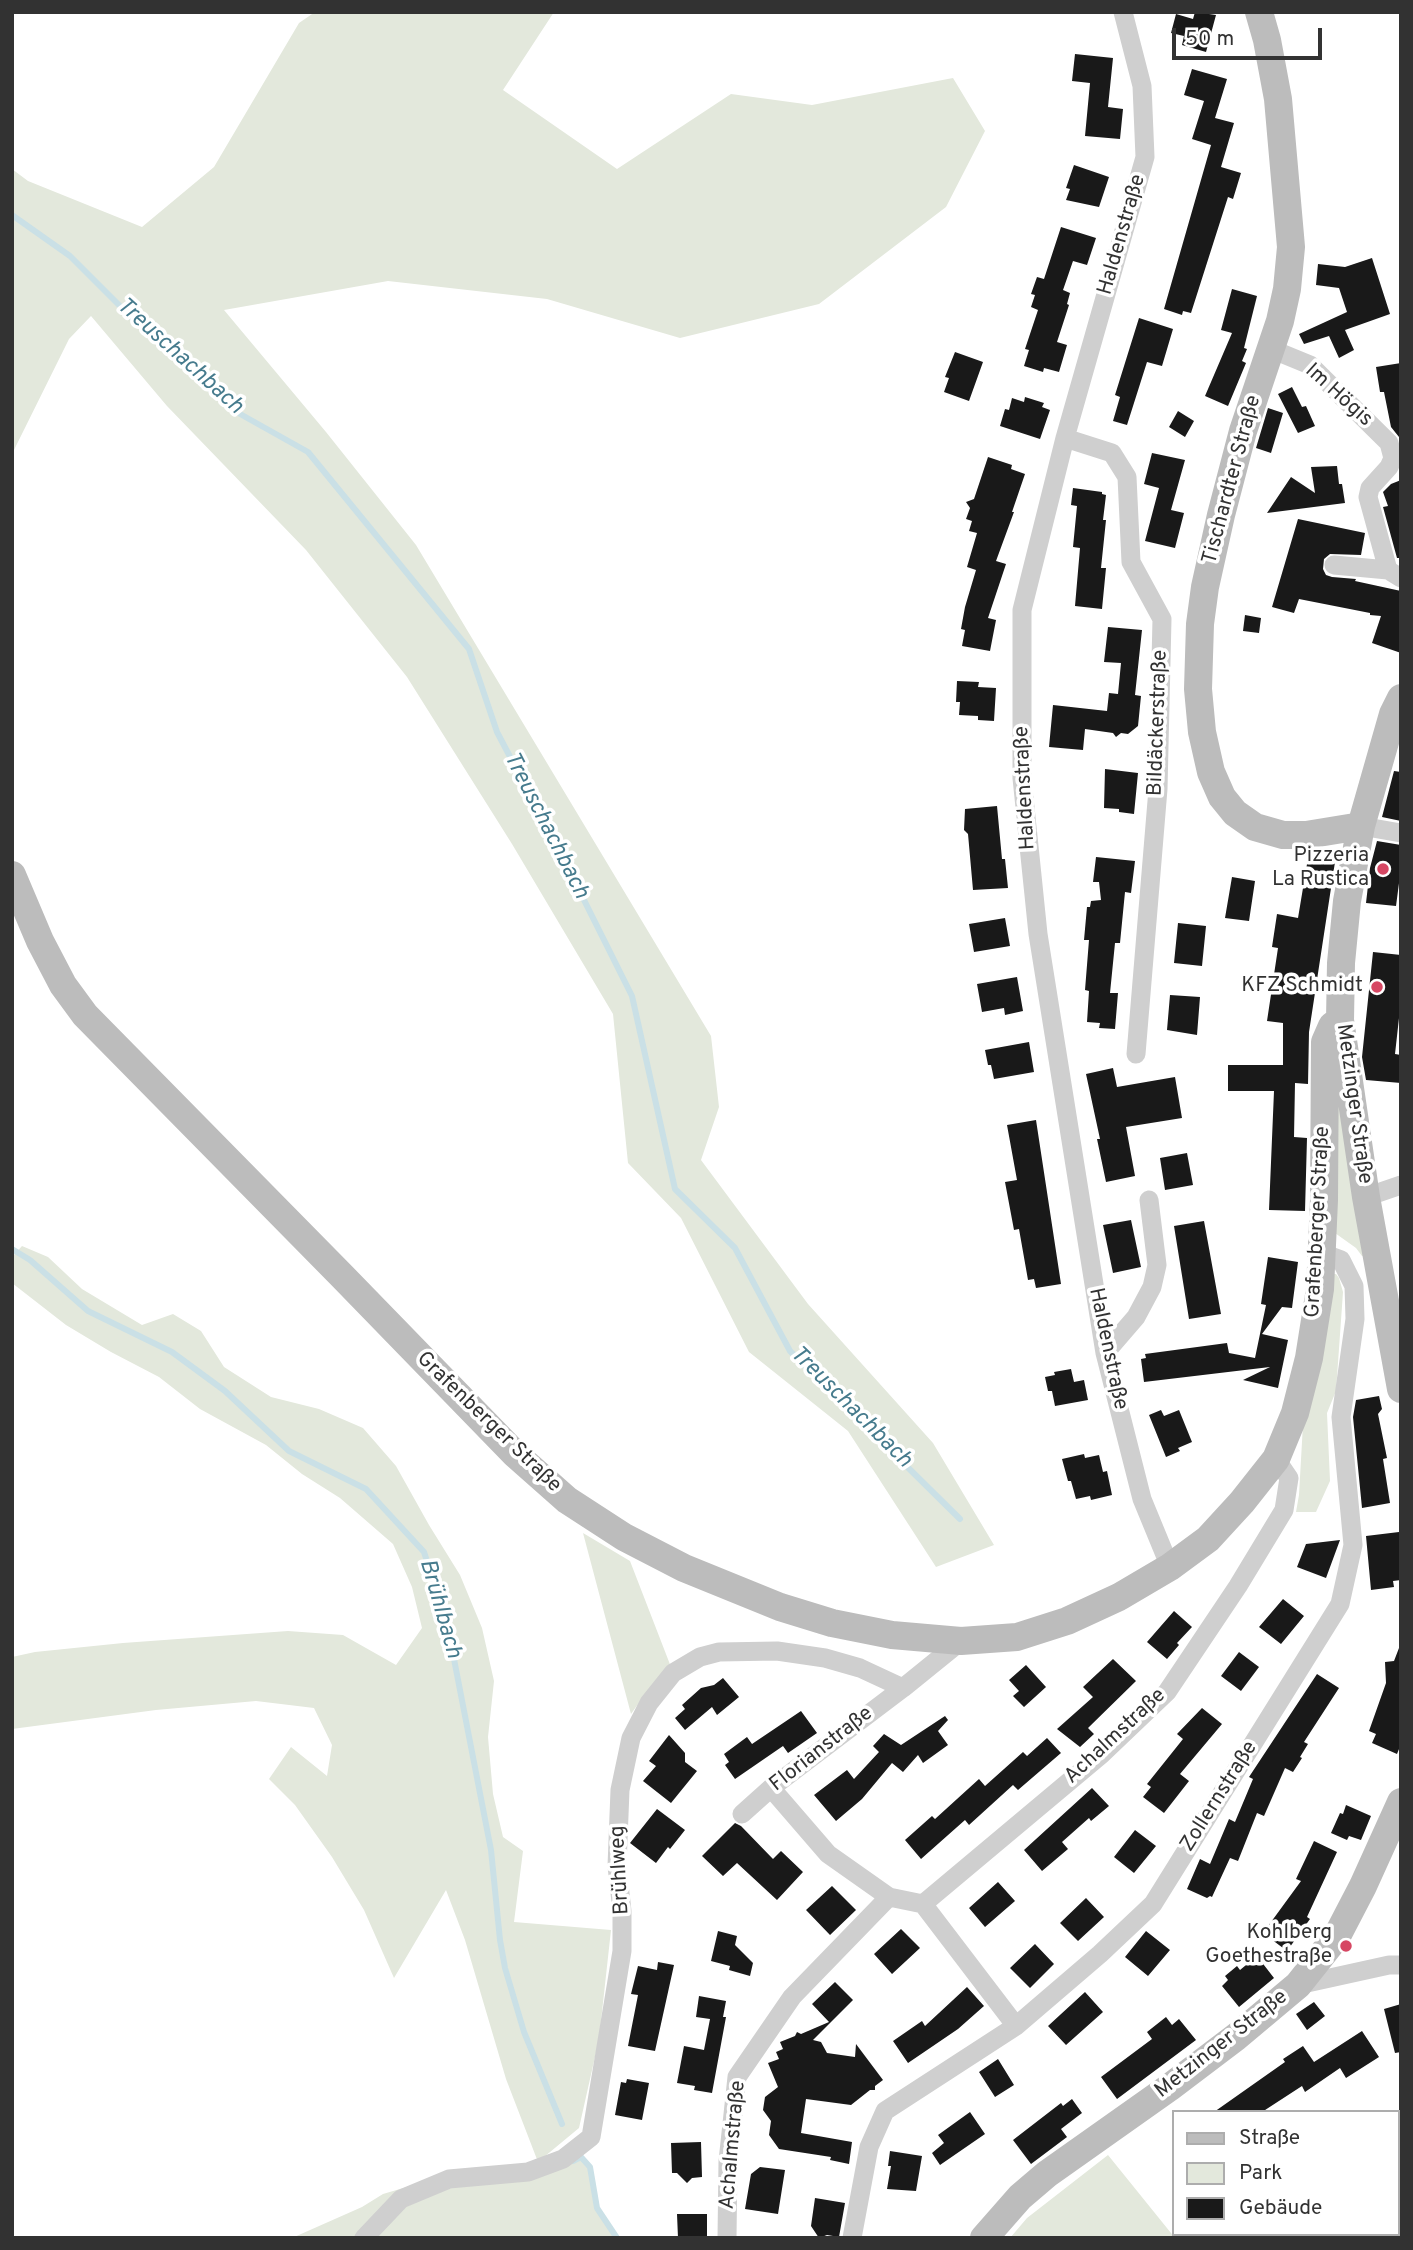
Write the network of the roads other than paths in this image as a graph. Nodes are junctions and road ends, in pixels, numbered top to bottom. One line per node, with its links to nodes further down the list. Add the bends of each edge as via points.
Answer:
1 (1123, 12): 4 (street, Haldenstraße, via 1142,86 1145,157)
2 (1259, 12): 3 (street, Tischardter Straße, via 1278,99 1291,247 1287,289)
3 (1271, 349): 6 (street, Im Högis, via 1310,365 1389,443 1390,467 1370,488 1368,497); 8 (street, Tischardter Straße, via 1243,431 1205,587 1198,688 1202,732 1222,797 1255,827 1283,835 1306,835)
4 (1065, 438): 12 (street, Bildäckerstraße, via 1112,453 1127,477 1131,562 1162,620 1158,789); 17 (street, Haldenstraße, via 1022,610 1021,778 1038,934)
5 (1334, 565): 6 (street, Im Högis)
6 (1395, 574)
7 (1401, 698): 8 (street, Metzinger Straße)
8 (1361, 826): 9 (street); 11 (street, Metzinger Straße, via 1347,901)
9 (1401, 833)
10 (12, 875): 21 (street, Grafenberger Straße, via 40,941 85,1015 515,1454 567,1500 684,1568 780,1607 892,1635)
11 (1340, 1020): 14 (street, Metzinger Straße); 16 (street, Grafenberger Straße, via 1325,1042)
12 (1136, 1054)
13 (1401, 1185): 14 (street)
14 (1366, 1196): 18 (street, Metzinger Straße)
15 (1149, 1200): 17 (street, via 1157,1265 1152,1287 1136,1317)
16 (1322, 1252): 19 (street, Grafenberger Straße, via 1309,1357 1295,1412); 30 (street, Zollernstraße, via 1341,1260 1354,1286 1355,1319 1341,1416 1353,1545 1340,1604 1153,1904)
17 (1105, 1353): 20 (street, Haldenstraße, via 1142,1499)
18 (1400, 1378)
19 (1276, 1459): 20 (street, Grafenberger Straße, via 1208,1539); 27 (street, Achalmstraße, via 1289,1478 1284,1510 1167,1692 1102,1754)
20 (1170, 1567): 21 (street, Grafenberger Straße, via 1067,1621 1017,1637)
21 (961, 1640): 22 (street)
22 (903, 1688): 23 (street, Florianstraße); 31 (street, Brühlweg, via 860,1668 777,1651 719,1652 673,1673 649,1703 631,1738 620,1790 617,1866 622,1951 591,2137 563,2159 528,2172 449,2179 401,2199)
23 (771, 1788): 25 (street, Florianstraße); 26 (street, via 828,1854)
24 (1401, 1802): 29 (street, Metzinger Straße, via 1337,1936)
25 (742, 1814)
26 (889, 1897): 27 (street); 32 (street, Achalmstraße, via 792,1997 737,2077 728,2161)
27 (923, 1904): 30 (street)
28 (1401, 1965): 29 (street)
29 (1298, 1985): 34 (street, Metzinger Straße, via 1215,2052 1047,2174)
30 (1016, 2026): 33 (street, Zollernstraße, via 885,2111 869,2147)
31 (363, 2238)
32 (727, 2238)
33 (852, 2238)
34 (984, 2238)

